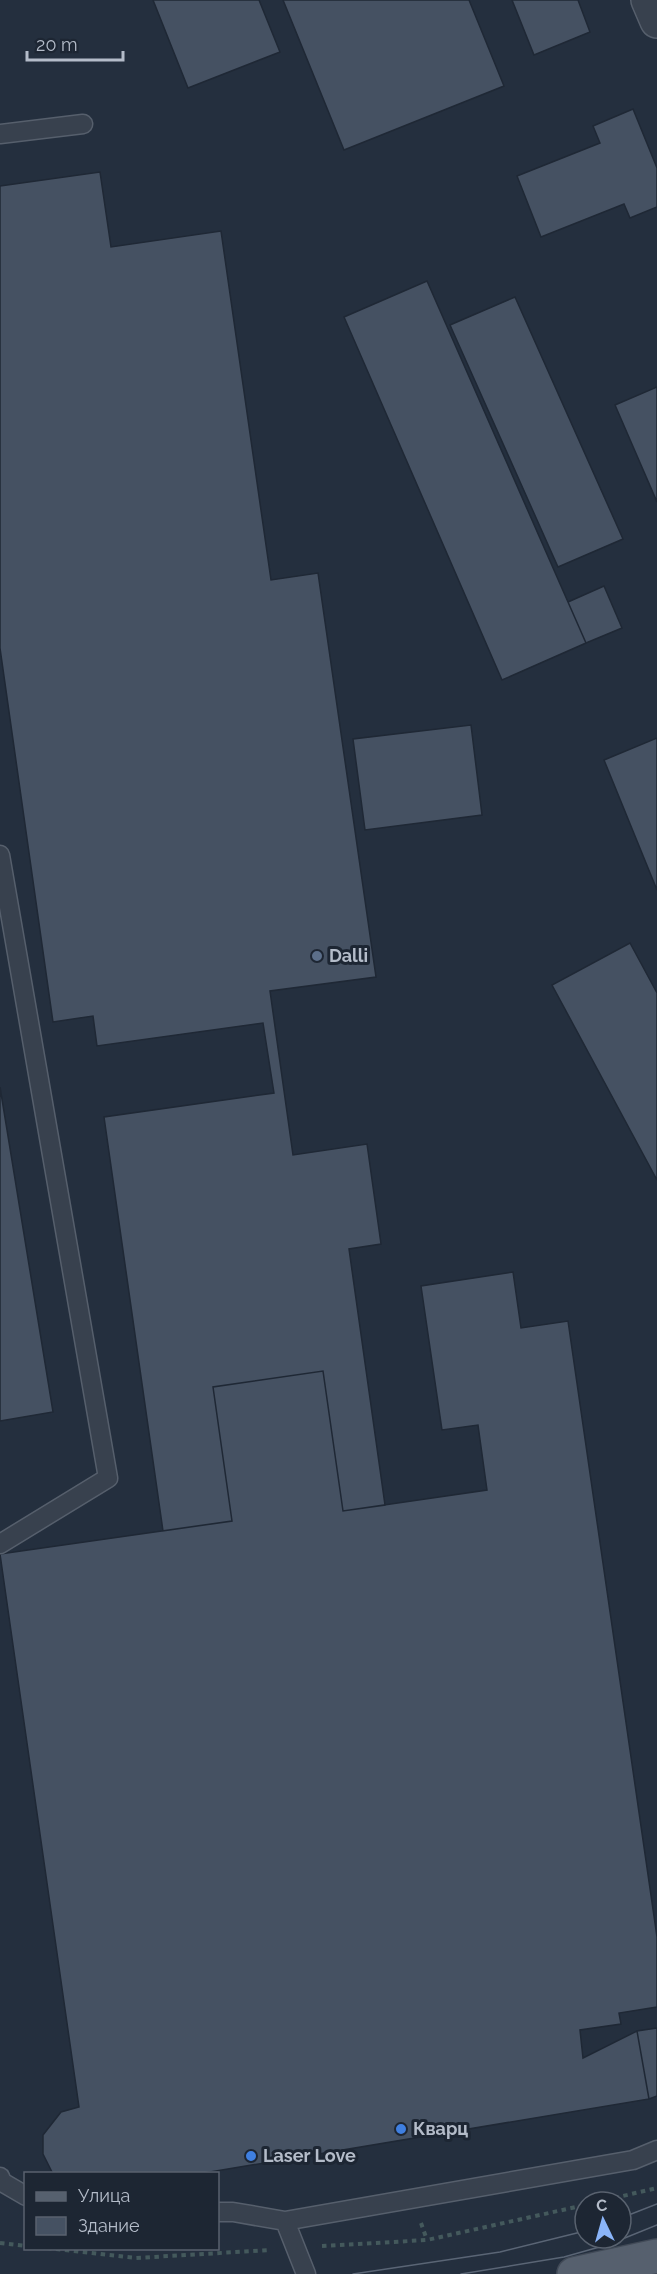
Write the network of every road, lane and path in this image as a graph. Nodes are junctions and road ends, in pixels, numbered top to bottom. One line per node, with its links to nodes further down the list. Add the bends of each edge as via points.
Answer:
1 (648, 0): 2 (street)
2 (657, 21)
3 (83, 124): 4 (lane)
4 (0, 134)
5 (0, 855): 6 (lane, via 108,1478)
6 (0, 1544)
7 (657, 2150): 14 (lane, via 633,2160)
8 (0, 2176): 11 (lane, via 2,2182)
9 (657, 2188): 10 (path)
10 (633, 2194)
11 (24, 2195)
12 (573, 2208): 17 (path, via 427,2240)
13 (219, 2212): 14 (lane)
14 (285, 2221): 17 (lane)
15 (0, 2243): 16 (path)
16 (24, 2246)
17 (297, 2248): 18 (path, via 136,2258); 21 (lane)
18 (65, 2250)
19 (657, 2256): 22 (main road)
20 (657, 2270): 23 (main road)
21 (306, 2274)
22 (574, 2274)
23 (647, 2274)

